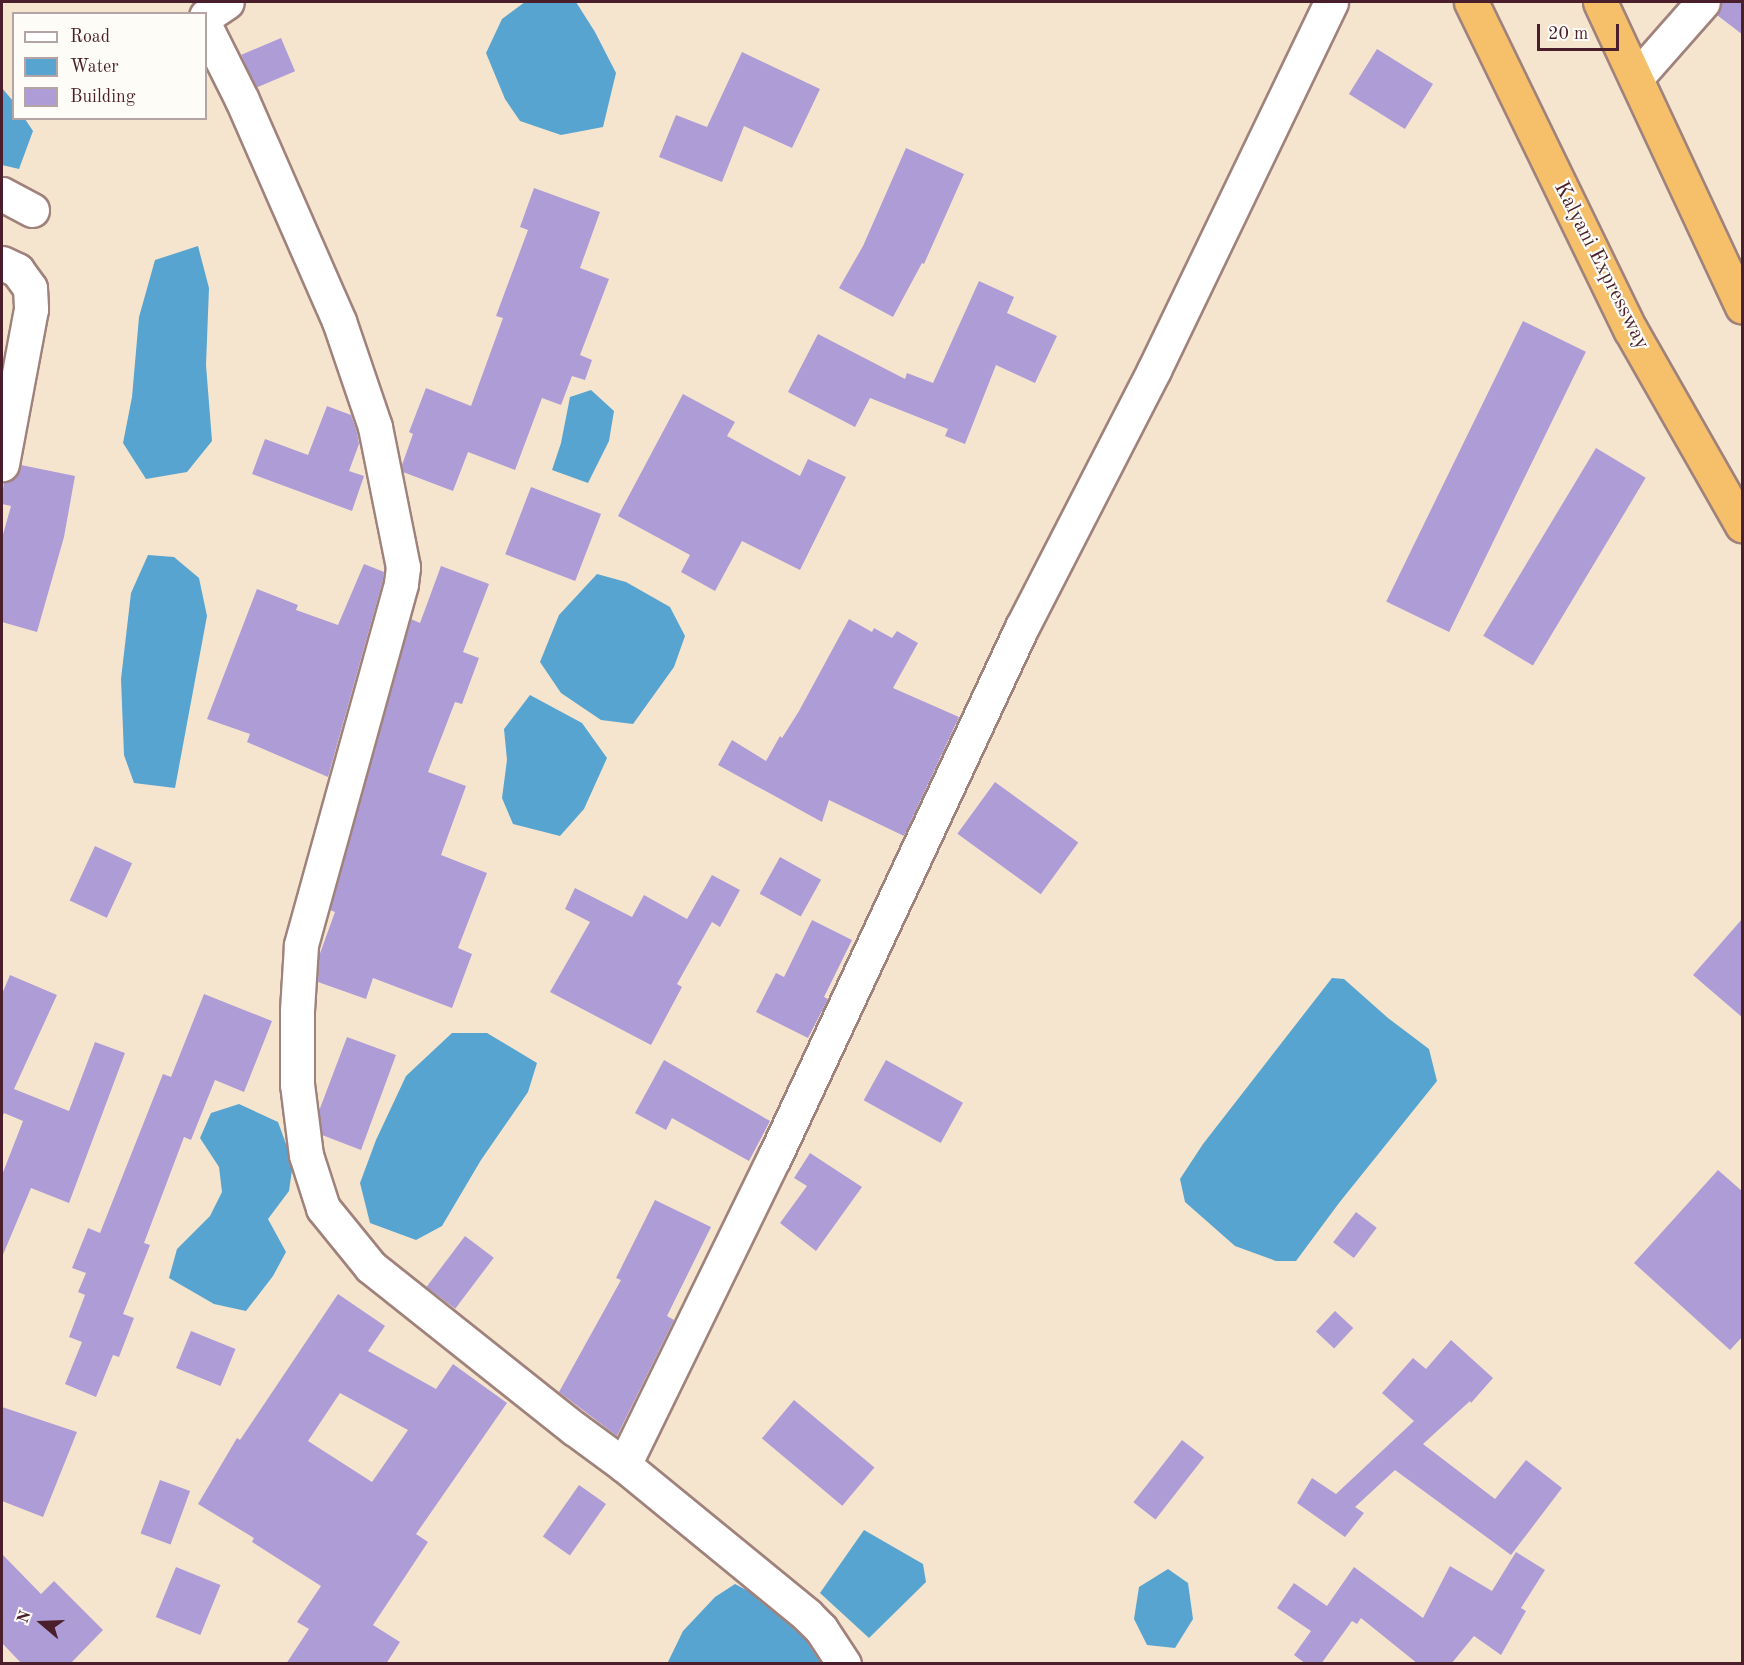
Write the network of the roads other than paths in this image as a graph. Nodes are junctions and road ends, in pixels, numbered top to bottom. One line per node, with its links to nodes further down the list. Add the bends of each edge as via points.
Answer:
1 (227, 2): 6 (street)
2 (1331, 2): 15 (street, via 1154,370 1022,627 774,1158)
3 (1471, 2): 14 (highway, Kalyani Expressway, via 1630,329)
4 (1600, 2): 8 (highway)
5 (1703, 2): 8 (street)
6 (207, 15)
7 (207, 30): 15 (street, via 339,321 375,427 403,567 301,945 297,1084 306,1155 323,1208 371,1267)
8 (1636, 78): 12 (highway)
9 (2, 194): 10 (street)
10 (32, 210)
11 (2, 263): 13 (street, via 17,270 30,288 31,309)
12 (1743, 307)
13 (2, 464)
14 (1743, 525)
15 (624, 1465): 16 (street, via 807,1615)
16 (844, 1664)

